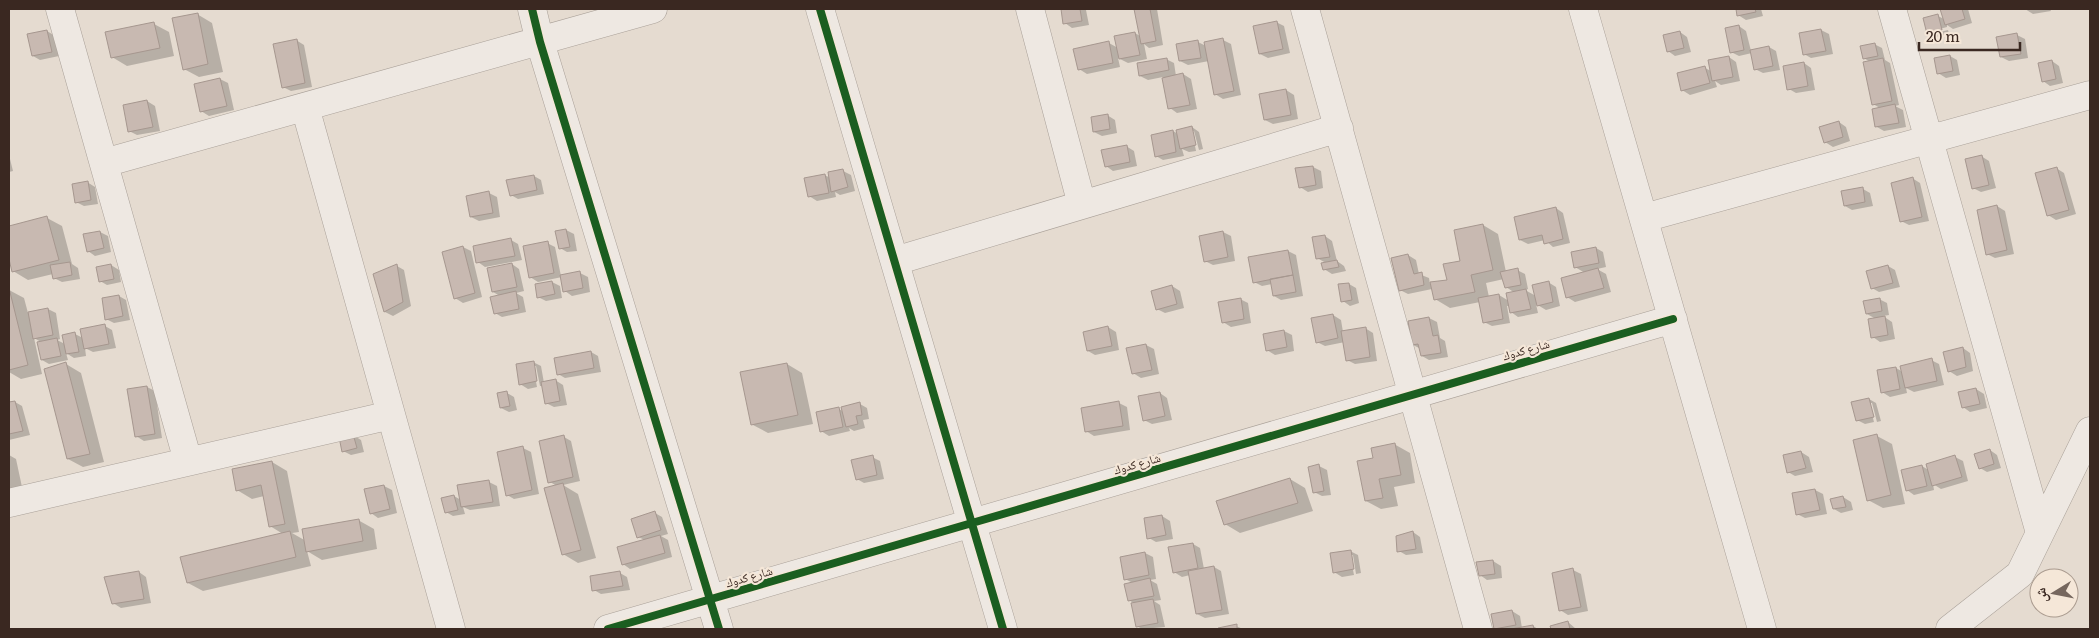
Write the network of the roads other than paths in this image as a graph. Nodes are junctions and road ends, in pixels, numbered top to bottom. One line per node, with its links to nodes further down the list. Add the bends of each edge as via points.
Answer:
1 (60, 9): 14 (street)
2 (532, 9): 9 (street)
3 (653, 9): 9 (street)
4 (820, 9): 17 (street)
5 (1030, 9): 15 (street)
6 (1305, 9): 12 (street)
7 (1892, 9): 13 (street)
8 (1589, 11): 16 (street)
9 (540, 42): 11 (street); 26 (street)
10 (2090, 95): 13 (street)
11 (305, 108): 14 (street); 20 (street)
12 (1339, 128): 15 (street); 19 (street)
13 (1930, 139): 16 (street); 25 (street)
14 (104, 163): 22 (street)
15 (1082, 205): 17 (street)
16 (1644, 218): 18 (street)
17 (895, 260): 24 (street)
18 (1673, 319): 19 (street, شارع كدوك); 32 (street)
19 (1414, 394): 24 (street, شارع كدوك); 31 (street)
20 (391, 415): 22 (street); 27 (street)
21 (2090, 430): 25 (street)
22 (188, 461): 23 (street)
23 (9, 503)
24 (973, 524): 26 (street, شارع كدوك); 30 (street)
25 (2040, 533): 33 (street, via 2020,574)
26 (711, 600): 28 (street, شارع كدوك); 29 (street)
27 (451, 629)
28 (608, 629)
29 (720, 629)
30 (1003, 629)
31 (1478, 629)
32 (1762, 629)
33 (1950, 629)

